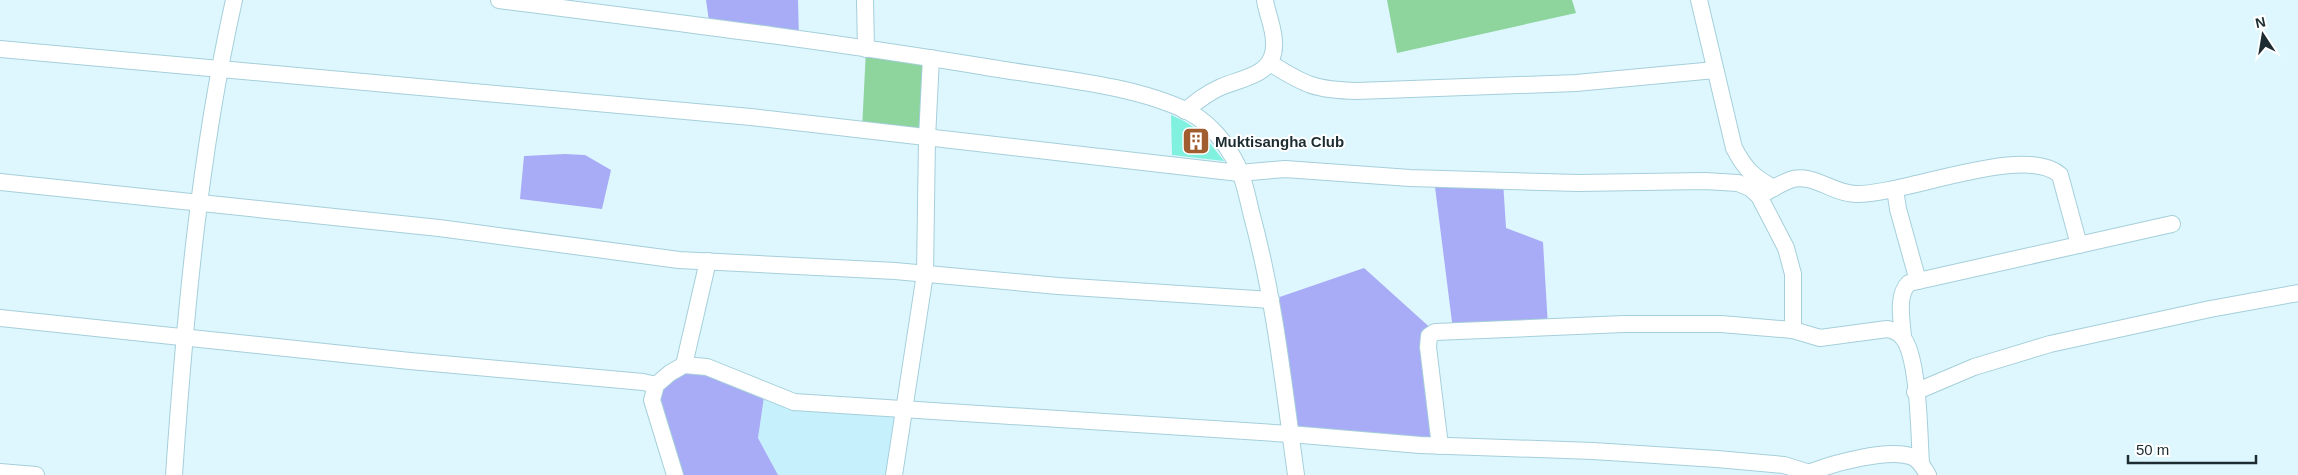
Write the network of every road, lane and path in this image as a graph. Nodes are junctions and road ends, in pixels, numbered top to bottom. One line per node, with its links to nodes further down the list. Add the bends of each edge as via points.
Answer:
1 (234, 0): 10 (street)
2 (499, 0): 6 (street)
3 (865, 0): 6 (street)
4 (1265, 0): 9 (street, via 1274,40)
5 (1699, 0): 11 (street)
6 (866, 48): 8 (street)
7 (0, 49): 10 (street)
8 (931, 58): 12 (street, via 1127,91); 13 (street)
9 (1270, 63): 11 (street, via 1301,83 1328,90 1357,92 1576,83); 12 (street, via 1263,71 1219,87)
10 (218, 70): 13 (street, via 751,117); 19 (street)
11 (1715, 70): 16 (street, via 1734,148 1744,166 1756,178)
12 (1185, 111): 14 (street, via 1210,128 1232,155)
13 (926, 138): 14 (street); 23 (street)
14 (1239, 173): 18 (street, via 1285,170 1578,183 1705,181 1738,183); 26 (street, via 1264,259)
15 (0, 182): 19 (street)
16 (1774, 188): 17 (street, via 1799,178 1842,193); 18 (street)
17 (1895, 189): 21 (street, via 2014,164 2047,166 2060,175); 24 (street, via 1902,227)
18 (1759, 196): 28 (street, via 1790,260)
19 (199, 203): 22 (street); 29 (street)
20 (2172, 224): 21 (street)
21 (2079, 245): 24 (street)
22 (708, 261): 23 (street); 31 (street)
23 (925, 274): 26 (street); 34 (street)
24 (1918, 280): 30 (street, via 1903,289)
25 (2298, 293): 33 (street, via 2201,310 2050,344 1974,367)
26 (1271, 300): 35 (street)
27 (0, 318): 29 (street)
28 (1793, 330): 30 (street, via 1820,338 1887,328); 36 (street, via 1721,324 1624,324 1434,332 1429,336 1428,347)
29 (184, 337): 32 (street); 41 (street)
30 (1903, 338): 33 (street, via 1909,349)
31 (684, 365): 32 (street); 34 (street, via 707,368 794,402)
32 (656, 385): 42 (street, via 652,400)
33 (1916, 392): 37 (street)
34 (904, 410): 35 (street); 43 (street)
35 (1290, 434): 36 (street); 44 (street)
36 (1440, 446): 39 (street, via 1716,459 1784,464)
37 (1924, 469): 39 (street, via 1910,456 1894,455 1834,463)
38 (0, 472): 40 (street)
39 (1813, 473)
40 (36, 475)
41 (174, 475)
42 (675, 475)
43 (894, 475)
44 (1296, 475)

